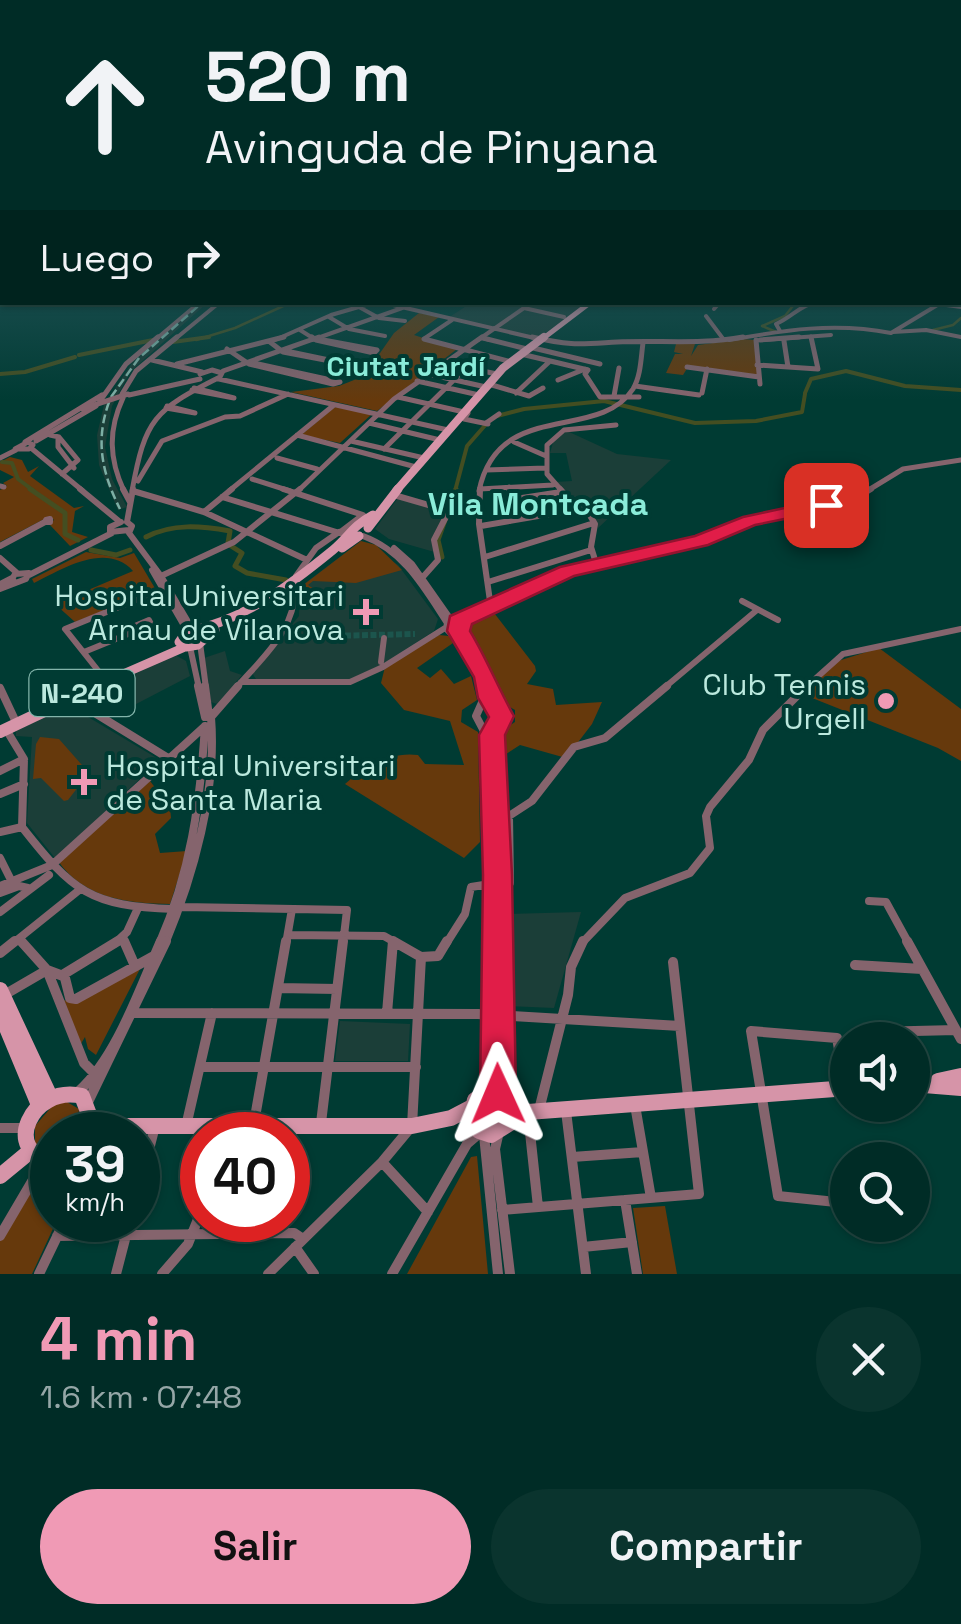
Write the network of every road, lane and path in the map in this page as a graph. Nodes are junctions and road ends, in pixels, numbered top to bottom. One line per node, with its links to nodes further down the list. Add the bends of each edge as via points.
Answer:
1 (196, 305): 75 (street, via 126,364)
2 (216, 305): 40 (street)
3 (366, 305): 10 (street)
4 (390, 305): 11 (street)
5 (410, 305): 11 (street)
6 (588, 305): 29 (main road, N-240)
7 (718, 305): 12 (street)
8 (805, 305): 21 (street, via 776,324)
9 (937, 305): 22 (street)
10 (358, 307): 13 (street); 14 (street)
11 (403, 308): 14 (street); 17 (street)
12 (714, 310)
13 (328, 316): 18 (street); 19 (street)
14 (378, 316): 18 (street)
15 (706, 316): 30 (street)
16 (564, 317): 20 (street, via 524,308)
17 (453, 319): 20 (street); 36 (street, via 424,339)
18 (348, 327): 18 (street, via 385,336 387,334); 26 (street)
19 (299, 329): 26 (street); 31 (street)
20 (497, 330): 27 (street); 29 (street)
21 (781, 332): 22 (street, via 819,326); 28 (street)
22 (891, 332): 25 (street)
23 (832, 335): 24 (street)
24 (812, 337): 32 (street); 50 (street, via 818,369)
25 (961, 337)
26 (315, 338): 34 (street); 37 (street)
27 (482, 338): 36 (street); 38 (street)
28 (756, 339): 30 (street); 32 (street); 46 (street)
29 (540, 340): 33 (street, via 574,347); 38 (main road, N-240)
30 (725, 340): 33 (street)
31 (268, 341): 35 (street); 37 (street)
32 (784, 341): 50 (street)
33 (644, 342): 63 (street)
34 (348, 345)
35 (227, 349): 42 (street); 45 (street)
36 (461, 349): 43 (street); 44 (street)
37 (282, 350): 39 (street); 42 (street)
38 (525, 351): 41 (street); 43 (main road, N-240); 51 (street, via 598,363)
39 (323, 359): 39 (street, via 362,370 368,368)
40 (150, 360): 45 (street); 70 (street, via 134,372)
41 (550, 361): 51 (street); 67 (street)
42 (247, 362): 53 (street); 55 (street)
43 (512, 362): 61 (main road, N-240)
44 (443, 363): 48 (street); 54 (street)
45 (176, 364): 57 (street)
46 (758, 365): 50 (street); 56 (street)
47 (688, 367): 52 (street)
48 (466, 368): 58 (street); 61 (street)
49 (620, 368): 71 (street)
50 (788, 368)
51 (586, 369): 60 (street); 71 (street, via 600,396)
52 (706, 370): 56 (street); 63 (street, via 700,394)
53 (291, 373): 53 (street, via 333,384 340,382)
54 (427, 373): 58 (street); 59 (street)
55 (219, 376): 57 (street); 57 (street); 68 (street)
56 (758, 377): 62 (street)
57 (201, 378): 65 (street); 70 (street)
58 (454, 379): 61 (street); 64 (street)
59 (416, 380): 64 (street); 73 (street)
60 (558, 380)
61 (492, 382): 67 (street); 69 (main road, N-240); 80 (street)
62 (760, 384)
63 (635, 386): 72 (street)
64 (446, 387): 69 (street); 77 (street)
65 (192, 388): 65 (street, via 234,398); 113 (street, via 166,407 142,441)
66 (543, 388): 67 (street, via 528,396)
67 (516, 393)
68 (290, 394): 76 (street); 113 (street, via 162,441)
69 (479, 394): 80 (main road, N-240)
70 (126, 395): 95 (street, bridge, via 83,410); 112 (street, via 114,412 110,442)
71 (614, 396): 72 (street)
72 (628, 396): 74 (street); 81 (street, via 598,414)
73 (397, 397): 77 (street); 78 (street)
74 (638, 397)
75 (97, 402): 89 (street); 95 (street)
76 (335, 404): 78 (street); 90 (street)
77 (429, 404): 80 (street); 82 (street)
78 (378, 414): 82 (street); 83 (street)
79 (499, 414): 80 (street, via 486,424)
80 (464, 415): 87 (main road, N-240)
81 (564, 419): 85 (street); 86 (street)
82 (411, 422): 87 (street); 88 (street)
83 (368, 423): 88 (street); 92 (street)
84 (616, 425): 86 (street)
85 (534, 428): 91 (street); 94 (street)
86 (572, 428): 91 (street)
87 (448, 430): 93 (main road, N-240)
88 (402, 431): 93 (street); 97 (street)
89 (49, 434): 95 (street); 106 (street, via 78,459)
90 (300, 436): 96 (street); 104 (street, via 277,458); 117 (street)
91 (551, 439): 98 (street)
92 (350, 440): 96 (street); 97 (street)
93 (440, 440): 100 (main road, N-240)
94 (513, 441): 98 (street); 105 (street)
95 (30, 444): 99 (street); 106 (street); 126 (street)
96 (342, 448): 102 (street); 104 (street)
97 (384, 448): 100 (street)
98 (546, 456): 103 (street)
99 (0, 458)
100 (424, 458): 102 (main road, N-240)
101 (961, 460): 119 (street, via 903,469 862,496)
102 (416, 467): 116 (main road, N-240)
103 (545, 468): 105 (street); 109 (street)
104 (318, 470): 114 (street)
105 (485, 470): 110 (street)
106 (62, 474): 126 (street)
107 (811, 476): 119 (street, via 804,482)
108 (252, 479): 114 (street)
109 (555, 485): 111 (street); 115 (street)
110 (480, 486): 111 (street); 127 (street)
111 (508, 487): 118 (street)
112 (123, 491): 113 (street); 113 (street)
113 (133, 492): 121 (street); 126 (street)
114 (294, 492): 122 (street); 129 (street, via 364,515)
115 (561, 492): 118 (street); 120 (street)
116 (393, 494): 129 (main road, N-240); 139 (street, via 448,511 434,540 438,562)
117 (222, 497): 121 (street); 122 (street)
118 (509, 500): 123 (street)
119 (832, 504): 136 (street)
120 (585, 508): 123 (street); 125 (street)
121 (204, 512): 130 (street)
122 (271, 513): 129 (street); 130 (street)
123 (510, 520): 127 (street)
124 (46, 522): 131 (street)
125 (594, 523): 132 (street); 133 (street)
126 (123, 526): 128 (street); 128 (street); 137 (street); 143 (street)
127 (481, 526): 133 (street)
128 (111, 532): 138 (street)
129 (354, 532): 135 (street); 139 (street, via 406,558); 141 (main road, N-240); 150 (street, via 378,540 410,569)
130 (248, 534): 135 (street); 137 (street)
131 (0, 546)
132 (591, 550): 136 (street); 140 (street)
133 (485, 557): 140 (street)
134 (0, 558): 138 (street)
135 (306, 560): 141 (street)
136 (596, 563): 147 (street)
137 (161, 576): 156 (street)
138 (15, 578): 142 (street)
139 (422, 578): 150 (street)
140 (488, 582): 147 (street)
141 (294, 583): 144 (main road, N-240); 145 (street); 156 (main road, N-240)
142 (0, 586)
143 (163, 589): 156 (street); 157 (street, via 65,629)
144 (275, 600): 145 (street); 156 (main road, N-240)
145 (294, 601): 160 (street, via 282,636)
146 (742, 601): 148 (street)
147 (491, 608): 150 (street)
148 (757, 610): 149 (street); 182 (street, via 605,738 574,747 532,801 510,816 510,883)
149 (778, 620)
150 (452, 626): 160 (street, via 350,682); 164 (street, via 480,678); 165 (street, via 478,661)
151 (138, 630): 157 (street)
152 (961, 630): 214 (street, via 832,661 763,730 749,760 710,807 710,848 698,867 625,898 584,938 573,958)
153 (316, 636): 154 (street)
154 (328, 636)
155 (384, 638): 158 (street)
156 (192, 639): 159 (main road, N-240); 162 (main road, N-240); 168 (street)
157 (84, 652): 159 (street)
158 (381, 662)
159 (104, 678): 167 (main road, N-240)
160 (241, 682): 168 (street)
161 (0, 688): 167 (street)
162 (70, 698): 169 (main road, N-240); 172 (street)
163 (465, 716): 164 (street)
164 (480, 716): 165 (street); 165 (street); 182 (street)
165 (498, 716): 166 (street); 182 (street)
166 (513, 716)
167 (15, 720): 169 (main road, N-240)
168 (207, 721): 170 (street); 171 (street); 187 (street, via 206,807)
169 (2, 730): 173 (street)
170 (186, 744): 171 (street); 172 (street)
171 (204, 744): 187 (street, via 195,838)
172 (168, 758): 180 (street)
173 (24, 759): 174 (street); 175 (street)
174 (0, 771)
175 (24, 784): 176 (street); 177 (street)
176 (0, 794)
177 (22, 828): 178 (street); 180 (street)
178 (0, 832)
179 (0, 858): 181 (street)
180 (50, 870): 181 (street); 184 (street); 189 (street)
181 (12, 882): 183 (street)
182 (494, 884): 197 (street, via 471,887 465,914 438,956); 213 (street)
183 (0, 889): 189 (street, via 28,888)
184 (78, 891): 186 (street); 192 (street)
185 (869, 902): 202 (street, via 886,902)
186 (138, 908): 187 (street); 203 (street, via 118,942)
187 (178, 908): 188 (street); 196 (street); 207 (street)
188 (292, 908): 190 (street); 191 (street, via 348,910)
189 (0, 911)
190 (288, 935): 191 (street); 204 (street)
191 (344, 936): 194 (street); 205 (street)
192 (19, 939): 195 (street); 201 (street)
193 (124, 941): 199 (street)
194 (393, 941): 197 (street); 211 (street)
195 (0, 953)
196 (156, 956): 199 (street); 223 (street)
197 (420, 957): 212 (street)
198 (673, 962): 215 (street)
199 (135, 966): 203 (street, via 72,1000)
200 (855, 966): 202 (street)
201 (47, 970): 203 (street); 206 (street); 223 (street)
202 (923, 970): 217 (street)
203 (63, 977)
204 (278, 988): 205 (street); 209 (street)
205 (338, 989): 210 (street)
206 (1, 999): 231 (main road)
207 (136, 1013): 208 (street); 233 (street)
208 (212, 1013): 209 (street); 219 (street)
209 (273, 1013): 210 (street); 220 (street)
210 (334, 1013): 211 (street); 221 (street)
211 (387, 1013): 212 (street)
212 (419, 1013): 213 (street); 222 (street)
213 (494, 1015): 214 (street); 229 (street, via 488,1075)
214 (562, 1019): 215 (street); 239 (street)
215 (680, 1026): 230 (street)
216 (930, 1034): 217 (street)
217 (958, 1035)
218 (830, 1037): 228 (street, via 751,1031)
219 (200, 1067): 220 (street); 237 (street)
220 (264, 1067): 221 (street); 238 (street)
221 (328, 1067): 222 (street); 241 (street)
222 (416, 1067): 242 (street)
223 (94, 1074): 233 (street)
224 (961, 1076): 225 (main road)
225 (932, 1083): 226 (main road)
226 (961, 1088)
227 (830, 1089): 228 (main road)
228 (761, 1095): 230 (main road); 255 (street, via 778,1196)
229 (496, 1097): 239 (main road); 243 (main road); 243 (main road)
230 (689, 1099): 232 (main road); 253 (street, via 699,1194)
231 (44, 1101): 233 (main road); 245 (main road)
232 (635, 1103): 234 (main road); 247 (street)
233 (84, 1104): 235 (main road); 236 (main road)
234 (566, 1109): 239 (main road); 248 (street)
235 (84, 1112)
236 (92, 1112)
237 (189, 1112)
238 (256, 1112)
239 (533, 1112): 243 (main road); 257 (street)
240 (310, 1124): 241 (main road)
241 (320, 1124): 242 (main road)
242 (412, 1126): 243 (main road, via 452,1118); 249 (street)
243 (486, 1126): 258 (street); 259 (street, via 467,1144); 273 (street)
244 (0, 1128): 245 (street)
245 (25, 1128): 246 (main road)
246 (30, 1137)
247 (642, 1152): 248 (street); 253 (street)
248 (572, 1157): 256 (street)
249 (382, 1162): 259 (street); 265 (street)
250 (30, 1163): 251 (main road)
251 (0, 1176)
252 (30, 1179): 260 (street)
253 (650, 1198): 254 (street)
254 (626, 1200): 256 (street); 264 (street)
255 (830, 1201)
256 (577, 1204): 257 (street); 266 (street)
257 (538, 1207): 258 (street)
258 (502, 1210): 274 (street)
259 (428, 1212): 272 (street)
260 (0, 1236)
261 (54, 1242): 267 (street)
262 (124, 1242): 268 (street)
263 (191, 1242): 269 (street)
264 (632, 1242): 266 (street); 276 (street)
265 (299, 1243): 270 (street); 271 (street)
266 (583, 1247): 275 (street)
267 (39, 1274)
268 (116, 1274)
269 (162, 1274)
270 (268, 1274)
271 (314, 1274)
272 (392, 1274)
273 (498, 1274)
274 (510, 1274)
275 (586, 1274)
276 (637, 1274)

